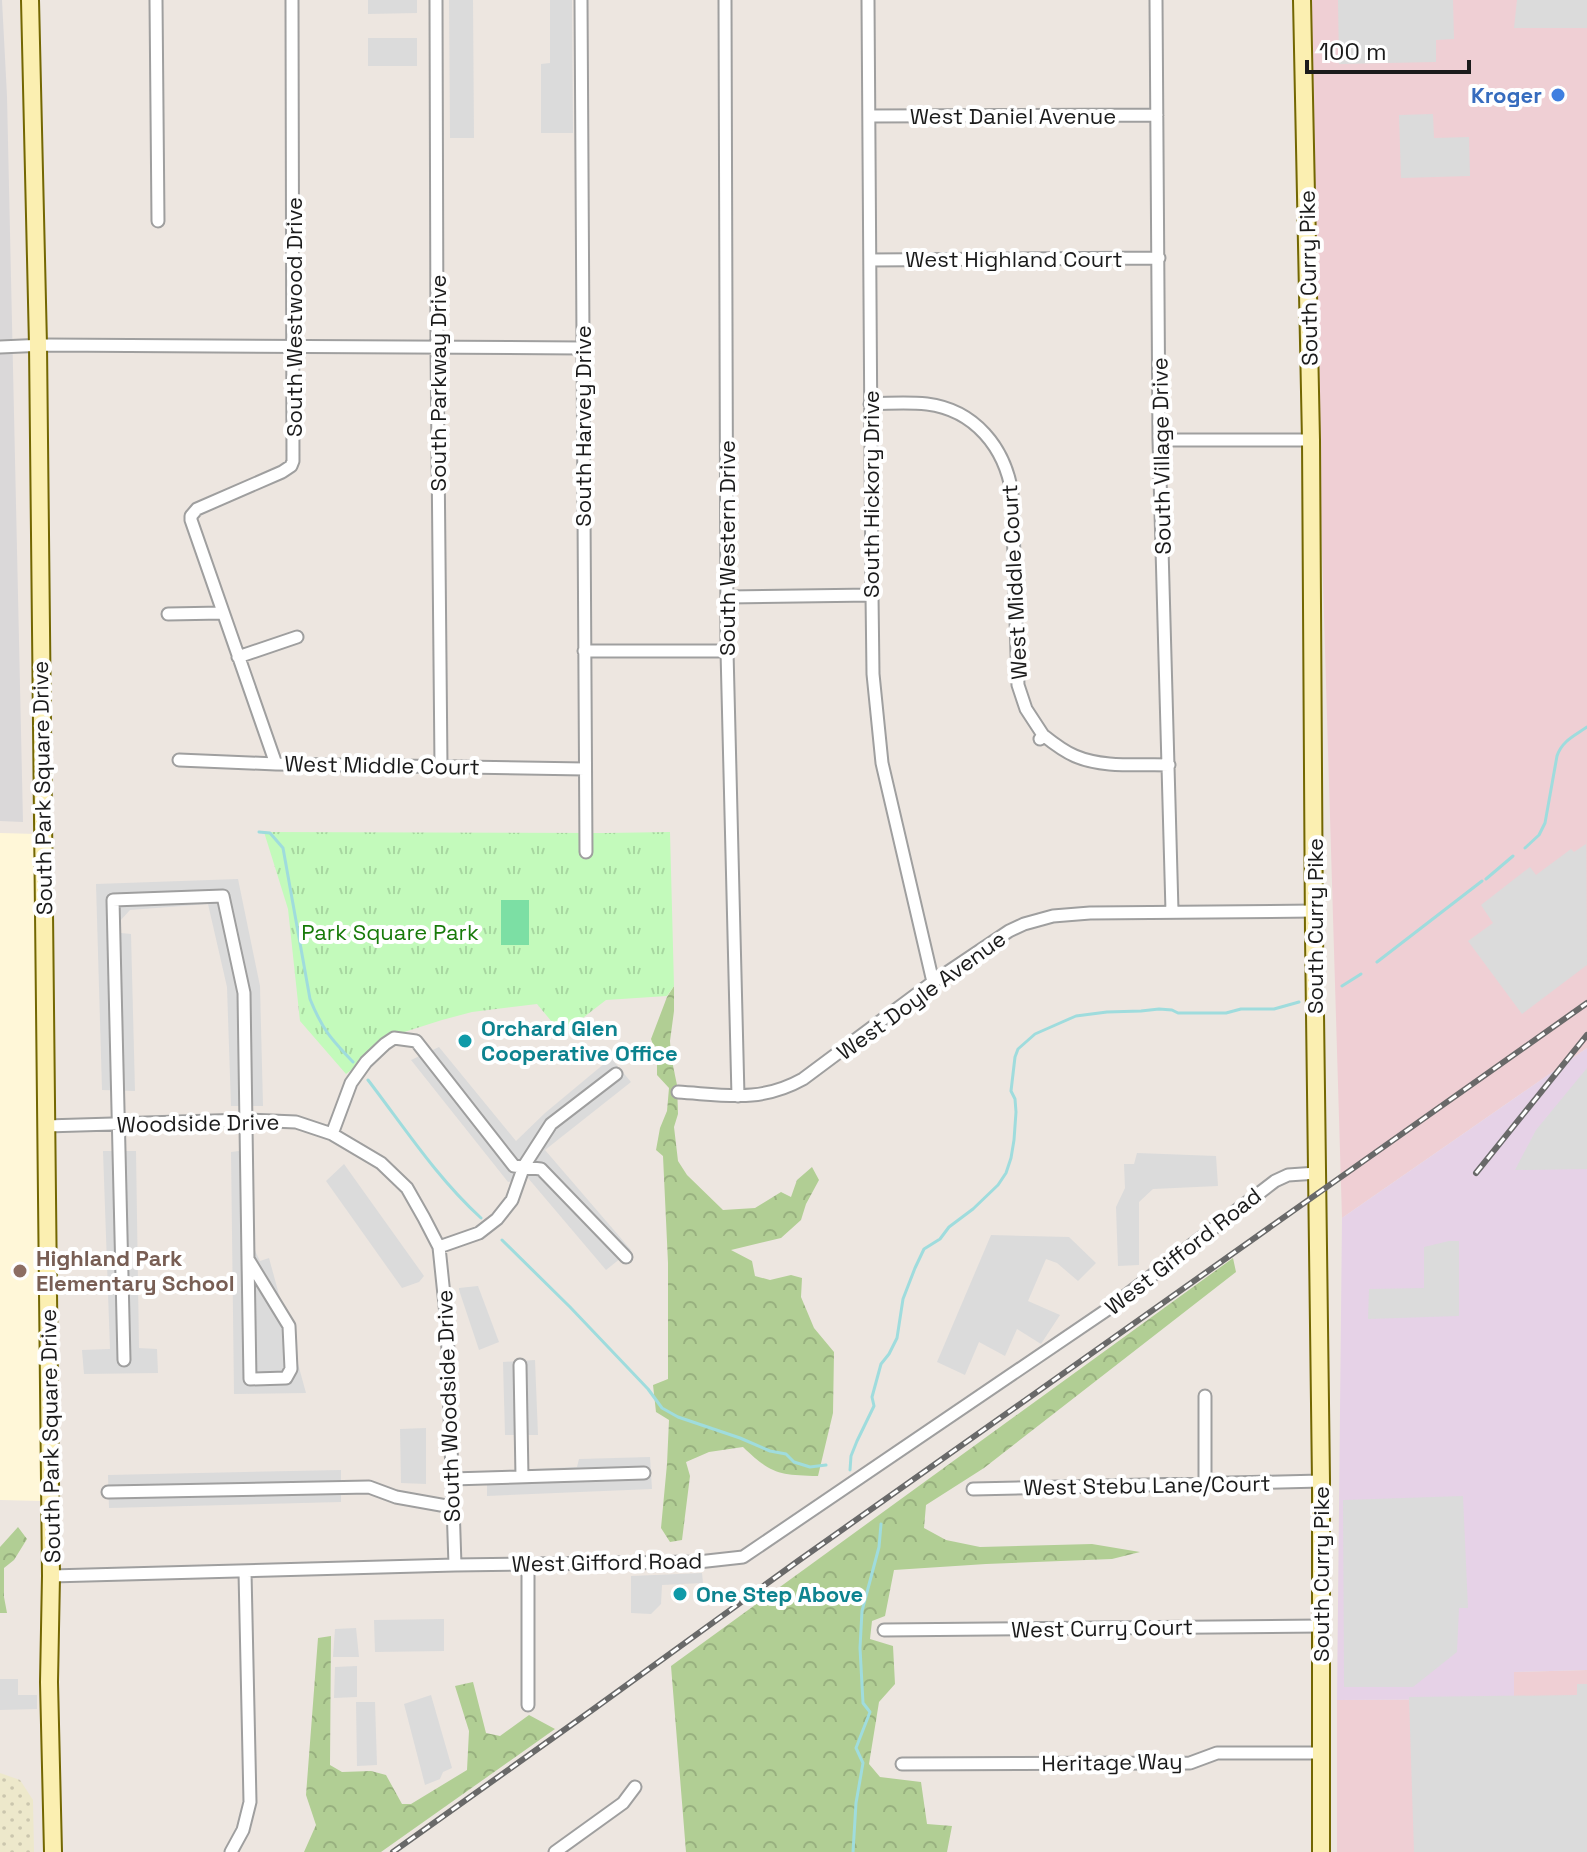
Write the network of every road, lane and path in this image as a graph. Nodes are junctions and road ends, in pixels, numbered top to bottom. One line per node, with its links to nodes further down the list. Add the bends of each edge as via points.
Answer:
1 (30, 0): 15 (main road, South Park Square Drive)
2 (156, 0): 12 (street)
3 (292, 0): 16 (street, South Westwood Drive)
4 (436, 0): 18 (street, South Parkway Drive)
5 (581, 0): 19 (street, South Harvey Drive)
6 (725, 0): 24 (street, South Western Drive)
7 (868, 0): 11 (street, South Hickory Drive)
8 (1156, 0): 10 (street, South Village Drive)
9 (1302, 0): 22 (main road, South Curry Pike)
10 (1157, 115): 11 (street, West Daniel Avenue); 13 (street, South Village Drive)
11 (869, 116): 14 (street, South Hickory Drive)
12 (158, 221)
13 (1159, 258): 14 (street, West Highland Court); 21 (street, South Village Drive)
14 (870, 260): 20 (street, South Hickory Drive)
15 (38, 345): 16 (street); 17 (street); 45 (main road, South Park Square Drive)
16 (293, 346): 18 (street); 25 (street, South Westwood Drive, via 291,466 191,516)
17 (0, 347)
18 (437, 348): 19 (street); 34 (street, South Parkway Drive)
19 (582, 348): 28 (street, South Harvey Drive)
20 (870, 404): 23 (street, South Hickory Drive); 33 (street, West Middle Court, via 940,407 983,429 997,448 1012,493 1018,685 1042,737 1077,758)
21 (1159, 440): 22 (street); 33 (street, South Village Drive)
22 (1311, 440): 38 (main road, South Curry Pike)
23 (872, 595): 24 (street); 39 (street, South Hickory Drive, via 882,763)
24 (728, 597): 29 (street, South Western Drive)
25 (222, 613): 26 (street); 30 (street, South Westwood Drive)
26 (168, 614)
27 (297, 637): 30 (street)
28 (584, 651): 29 (street); 35 (street, South Harvey Drive)
29 (727, 651): 42 (street, South Western Drive)
30 (238, 657): 32 (street, South Westwood Drive)
31 (179, 760): 32 (street, West Middle Court)
32 (276, 764): 34 (street, West Middle Court)
33 (1169, 765): 37 (street, South Village Drive)
34 (441, 766): 35 (street, West Middle Court)
35 (585, 769): 36 (street, South Harvey Drive)
36 (586, 852)
37 (1172, 911): 38 (street, West Doyle Avenue); 39 (street, West Doyle Avenue, via 1039,919 1009,931)
38 (1315, 911): 48 (main road, South Curry Pike)
39 (933, 982): 42 (street, West Doyle Avenue, via 803,1079 778,1092)
40 (616, 1074): 47 (street, via 551,1124)
41 (678, 1092): 42 (street, West Doyle Avenue)
42 (738, 1096)
43 (246, 1120): 44 (street, Woodside Drive); 44 (street, via 244,993 223,896 113,900); 46 (street, Woodside Drive, via 296,1122); 51 (street)
44 (120, 1124): 45 (street, Woodside Drive); 52 (street)
45 (46, 1126): 66 (main road, South Park Square Drive)
46 (332, 1134): 47 (street, via 351,1083 366,1062 394,1038 416,1041 514,1166); 49 (street, Woodside Drive, via 381,1163 407,1188)
47 (524, 1166): 49 (street, via 512,1200 497,1219 479,1233); 50 (street, via 541,1169)
48 (1317, 1173): 58 (main road, South Curry Pike); 64 (street, West Gifford Road, via 1275,1181 1111,1307 743,1557)
49 (439, 1247): 57 (street, South Woodside Drive)
50 (626, 1257)
51 (248, 1259): 51 (street, via 289,1326 291,1369 286,1378 250,1379)
52 (124, 1360)
53 (520, 1365): 56 (street)
54 (1205, 1396): 59 (street)
55 (644, 1473): 56 (street)
56 (522, 1477): 57 (street)
57 (452, 1479): 62 (street, South Woodside Drive)
58 (1321, 1481): 59 (street, West Stebu Lane/Court); 67 (main road, South Curry Pike)
59 (1205, 1483): 60 (street, West Stebu Lane/Court)
60 (973, 1489)
61 (108, 1492): 62 (street, via 369,1487)
62 (452, 1507): 63 (street, South Woodside Drive)
63 (455, 1565): 64 (street, West Gifford Road); 65 (street, West Gifford Road)
64 (528, 1565): 69 (street)
65 (245, 1572): 66 (street, West Gifford Road); 74 (street, via 250,1802)
66 (51, 1576): 73 (main road)
67 (1321, 1626): 68 (street, West Curry Court); 70 (main road, South Curry Pike)
68 (884, 1630)
69 (528, 1705)
70 (1321, 1753): 71 (street, Heritage Way, via 1217,1753 1190,1763); 76 (main road, South Curry Pike)
71 (902, 1764)
72 (635, 1787): 75 (street, via 623,1803)
73 (53, 1852)
74 (231, 1852)
75 (555, 1852)
76 (1321, 1852)

